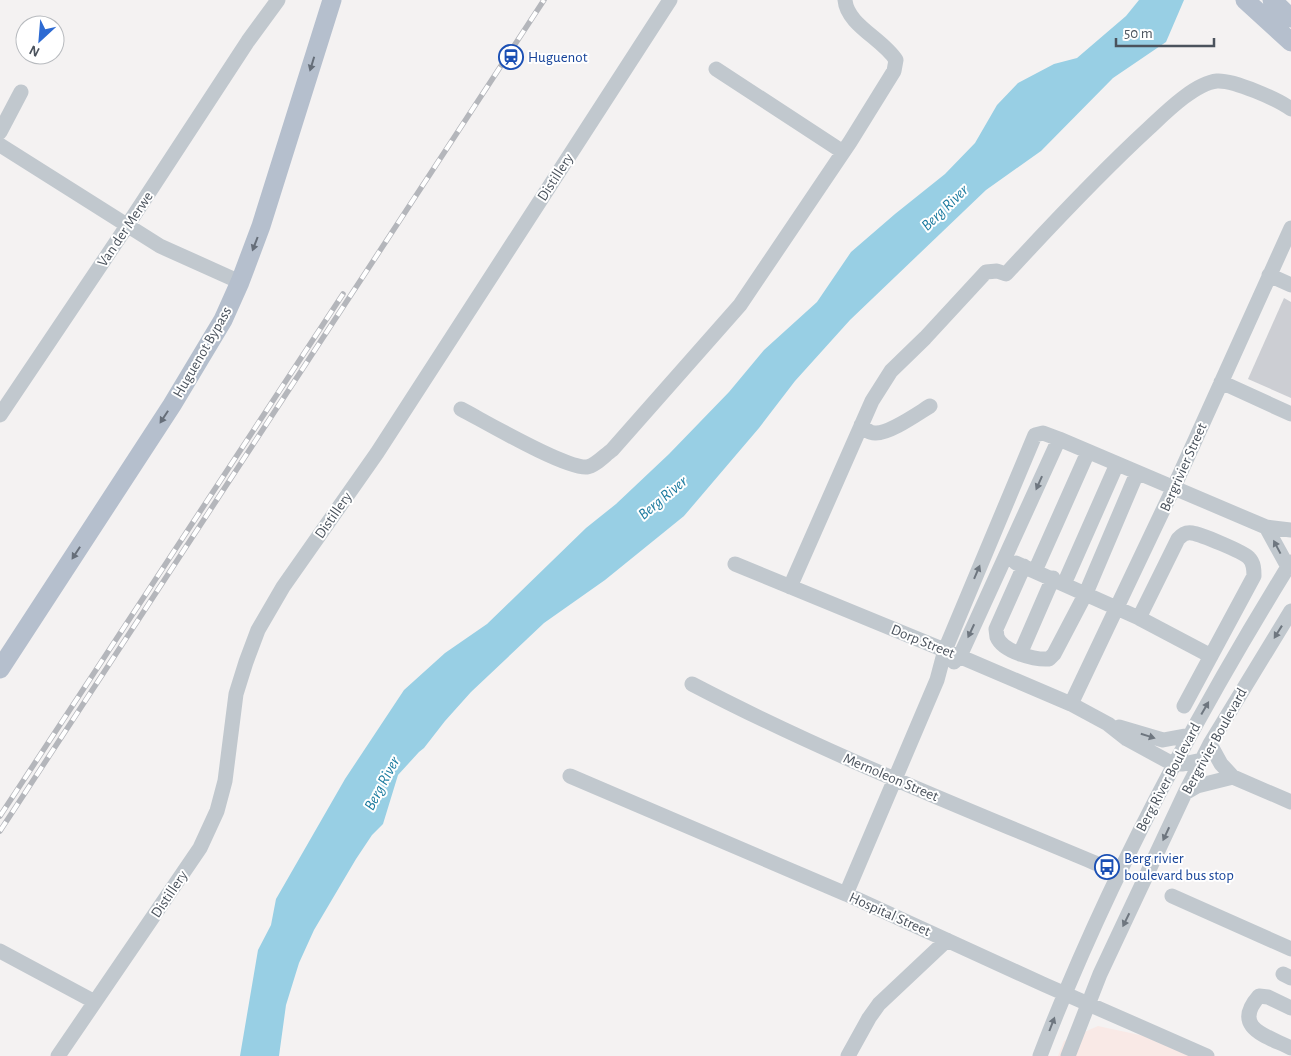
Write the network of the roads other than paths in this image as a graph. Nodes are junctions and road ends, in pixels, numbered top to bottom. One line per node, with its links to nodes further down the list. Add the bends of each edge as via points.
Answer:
1 (278, 0): 14 (street, Van der Merwe)
2 (332, 0): 17 (main road, Huguenot Bypass, one-way to 17, via 261,226)
3 (670, 0): 69 (street, Distillery, via 377,453 283,587 258,630 236,694 225,781 217,811 200,848)
4 (845, 0): 13 (street, via 854,20 896,60 894,71)
5 (1245, 0): 7 (main road)
6 (1272, 0): 7 (main road)
7 (1287, 27)
8 (716, 69): 13 (street)
9 (21, 92): 11 (street)
10 (1291, 109): 24 (street, via 1252,90 1217,81 1202,86 1178,102 1079,194 1006,274 986,272 892,371)
11 (0, 132)
12 (0, 145): 14 (street)
13 (843, 152): 21 (street, via 740,305 612,450 589,467 555,458)
14 (127, 226): 17 (street, via 160,246); 23 (street, Van der Merwe)
15 (1291, 228): 16 (street, Bergrivier Street)
16 (1269, 275): 18 (street); 19 (street, Bergrivier Street)
17 (240, 282): 47 (main road, Huguenot Bypass, one-way to 47, via 222,320 172,405)
18 (1291, 285)
19 (1221, 382): 22 (street); 29 (street, Bergrivier Street)
20 (930, 406): 24 (street, via 890,429 876,433)
21 (461, 409)
22 (1291, 414)
23 (0, 415)
24 (861, 425): 38 (street)
25 (1059, 439): 26 (street); 32 (street, via 1043,433 1034,435); 33 (street, one-way to 33)
26 (1088, 452): 27 (street); 36 (street)
27 (1117, 464): 28 (street); 37 (street)
28 (1137, 473): 29 (street); 39 (street)
29 (1174, 487): 30 (street); 40 (street, Bergrivier Street)
30 (1266, 527): 31 (street); 35 (street, one-way to 30)
31 (1291, 530)
32 (986, 550): 33 (street); 43 (street, one-way to 32)
33 (1005, 558): 36 (street); 45 (street, one-way to 45)
34 (735, 564): 38 (street, Dorp Street)
35 (1289, 564): 53 (street, Berg River Boulevard, one-way to 35)
36 (1030, 569): 37 (street); 44 (street, via 996,629 1001,642)
37 (1058, 581): 39 (street); 44 (street)
38 (790, 586): 43 (street, Dorp Street)
39 (1086, 593): 40 (street); 44 (street, via 1049,659)
40 (1116, 608): 42 (street); 50 (street, Bergrivier Street)
41 (1291, 611): 54 (street, Bergrivier Boulevard, one-way to 54)
42 (1139, 618): 46 (street); 46 (street, via 1178,539 1184,534 1202,536 1249,557 1254,565 1254,576)
43 (945, 650): 45 (street, Dorp Street); 48 (street)
44 (1020, 654)
45 (960, 656): 48 (street); 50 (street, Dorp Street)
46 (1211, 656): 51 (street)
47 (0, 669)
48 (938, 680): 59 (street)
49 (692, 684): 59 (street, Mernoleon Street)
50 (1071, 704): 52 (street, Dorp Street)
51 (1184, 706)
52 (1108, 724): 53 (street, Dorp Street, one-way to 53, via 1163,740); 56 (street, Dorp Street)
53 (1190, 735): 56 (street, Berg River Boulevard)
54 (1210, 744): 55 (street, Bergrivier Boulevard); 58 (street)
55 (1202, 760): 56 (street); 60 (street, Bergrivier Boulevard)
56 (1173, 764): 68 (street, Berg River Boulevard)
57 (570, 776): 63 (street, Hospital Street)
58 (1233, 777): 60 (street, via 1197,786); 61 (street)
59 (895, 780): 62 (street, Mernoleon Street); 63 (street)
60 (1185, 793): 70 (street, Bergrivier Boulevard, one-way to 70)
61 (1291, 802)
62 (1095, 863)
63 (846, 894): 65 (street, Hospital Street)
64 (1172, 896): 66 (street)
65 (946, 940): 68 (street, Hospital Street); 74 (street, via 879,1004)
66 (1291, 949)
67 (0, 951): 69 (street)
68 (1064, 993): 70 (street, Hospital Street); 75 (street, Berg River Boulevard, one-way to 68)
69 (95, 1002): 73 (street, Distillery)
70 (1088, 1003): 76 (street); 77 (street, Hospital Street)
71 (1291, 1008): 72 (street, via 1259,996 1248,1015 1256,1030)
72 (1291, 1048)
73 (58, 1056)
74 (848, 1056)
75 (1040, 1056)
76 (1068, 1056)
77 (1207, 1056)

